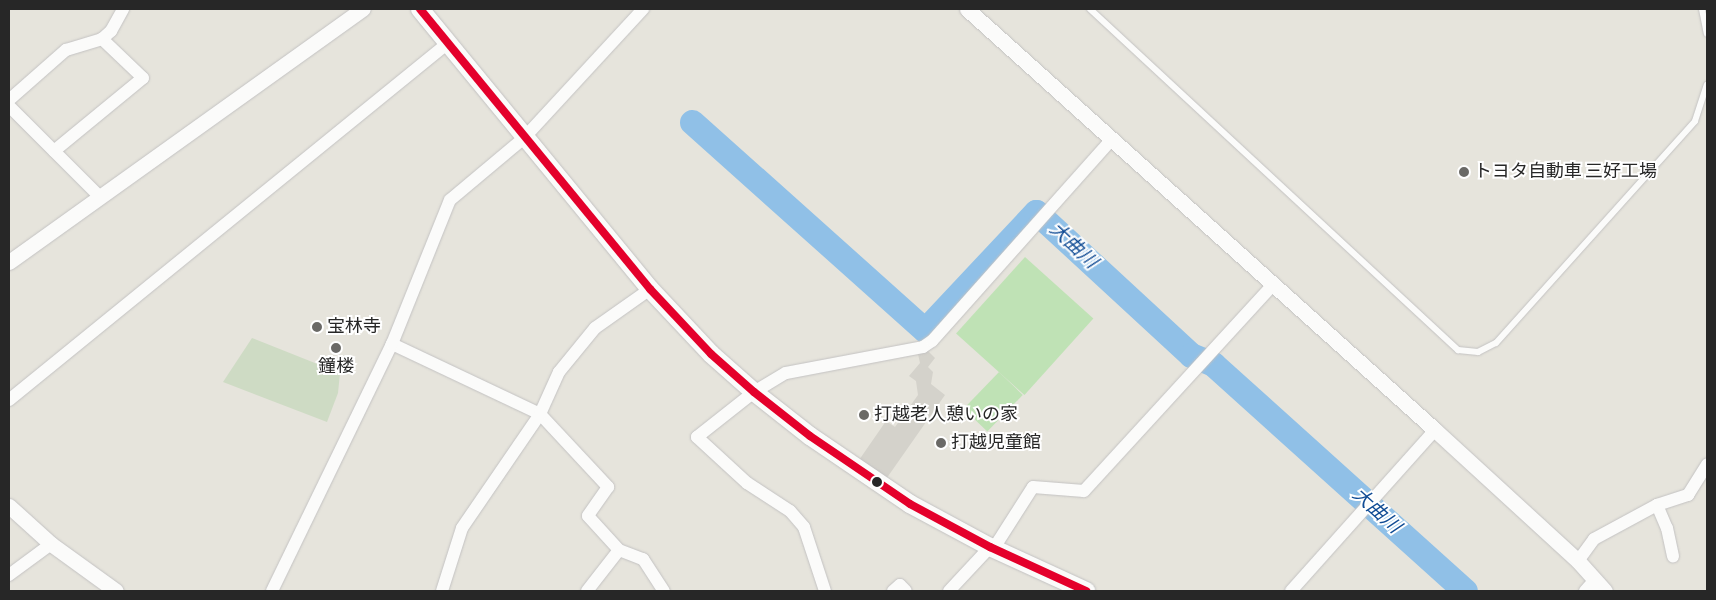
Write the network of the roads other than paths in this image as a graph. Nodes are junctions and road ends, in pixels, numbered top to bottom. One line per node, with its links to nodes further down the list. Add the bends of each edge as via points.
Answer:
1 (123, 9): 9 (street, via 111,31)
2 (363, 9): 17 (street)
3 (420, 9): 10 (main road)
4 (643, 9): 14 (street)
5 (967, 9): 15 (street)
6 (1090, 9): 11 (lane, via 1458,350 1478,352 1496,342 1695,121)
7 (1702, 9): 8 (lane)
8 (1707, 34)
9 (102, 39): 12 (street, via 66,50); 16 (street, via 143,78)
10 (448, 42): 14 (main road); 23 (street)
11 (1707, 85)
12 (9, 100)
13 (9, 106): 16 (street)
14 (524, 138): 20 (main road); 21 (street, via 450,200)
15 (1112, 139): 19 (street); 22 (street, via 932,341 923,347 786,373)
16 (54, 151): 17 (street)
17 (99, 196): 18 (street)
18 (9, 262)
19 (1274, 284): 25 (street); 30 (street, via 1084,491 1033,487)
20 (650, 289): 22 (main road, via 710,354); 24 (street, via 595,328 559,372)
21 (392, 344): 24 (street); 37 (street)
22 (754, 392): 30 (main road, via 849,464 910,504); 41 (street, via 697,437 746,482 790,511 804,527)
23 (9, 400)
24 (540, 414): 31 (street, via 608,487 588,516); 38 (street, via 462,528)
25 (1436, 430): 33 (street); 46 (street)
26 (1707, 466): 27 (street, via 1688,495)
27 (1657, 505): 32 (street, via 1667,528); 33 (street, via 1594,539)
28 (9, 506): 29 (street)
29 (51, 544): 34 (street); 36 (street)
30 (992, 548): 44 (street); 45 (main road)
31 (619, 550): 39 (street); 40 (street, via 643,559)
32 (1673, 556)
33 (1578, 561): 35 (street)
34 (9, 574)
35 (1595, 588)
36 (116, 591)
37 (272, 591)
38 (442, 591)
39 (587, 591)
40 (664, 591)
41 (825, 591)
42 (893, 591): 43 (street, via 900,585)
43 (906, 591)
44 (949, 591)
45 (1086, 591)
46 (1291, 591)

